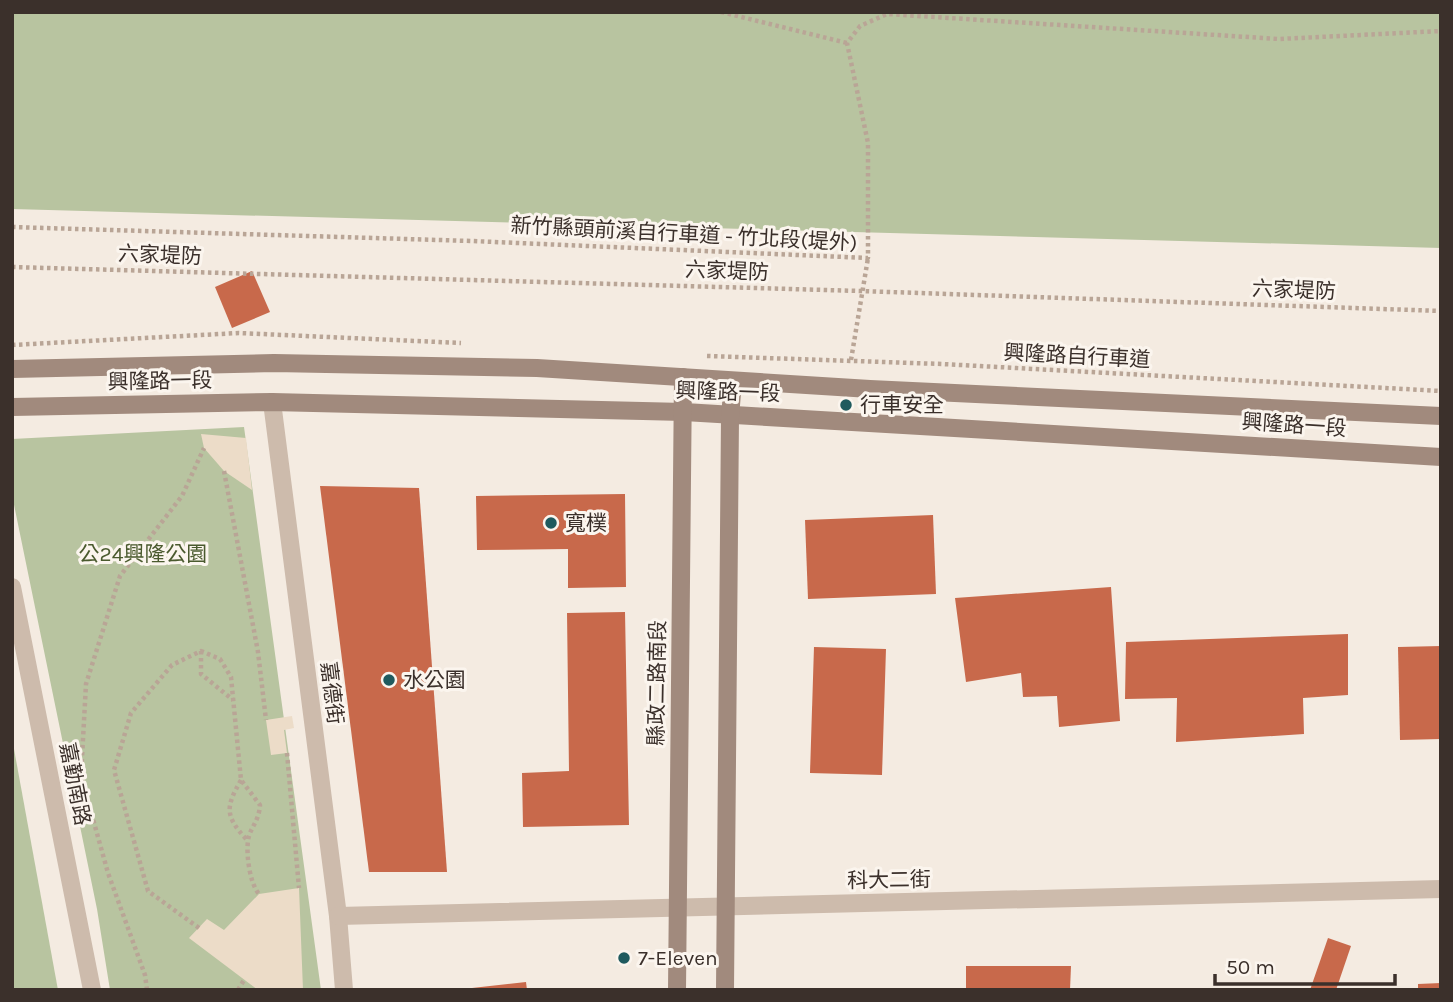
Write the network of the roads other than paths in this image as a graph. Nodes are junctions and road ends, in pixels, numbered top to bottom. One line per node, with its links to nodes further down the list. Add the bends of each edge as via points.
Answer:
1 (12, 369): 2 (street, 興隆路一段, via 274,363 537,368)
2 (683, 377): 3 (street, 興隆路一段); 6 (street, 縣政二路南段)
3 (733, 381): 7 (street, 興隆路一段); 8 (street)
4 (272, 402): 5 (street, 興隆路一段); 6 (street, 興隆路一段); 14 (street, 嘉德街)
5 (12, 407)
6 (684, 412): 8 (street, 興隆路一段); 13 (street, 縣政二路南段)
7 (1441, 415)
8 (730, 417): 9 (street, 興隆路一段, via 776,416); 12 (street)
9 (1441, 457)
10 (12, 587): 15 (street, 嘉勤南路)
11 (1441, 889): 12 (street, 科大二街)
12 (724, 906): 13 (street, 科大二街); 18 (street)
13 (677, 907): 14 (street, 科大二街); 17 (street, 縣政二路南段)
14 (338, 916): 16 (street, 嘉德街)
15 (92, 990)
16 (344, 990)
17 (677, 990)
18 (725, 990)

